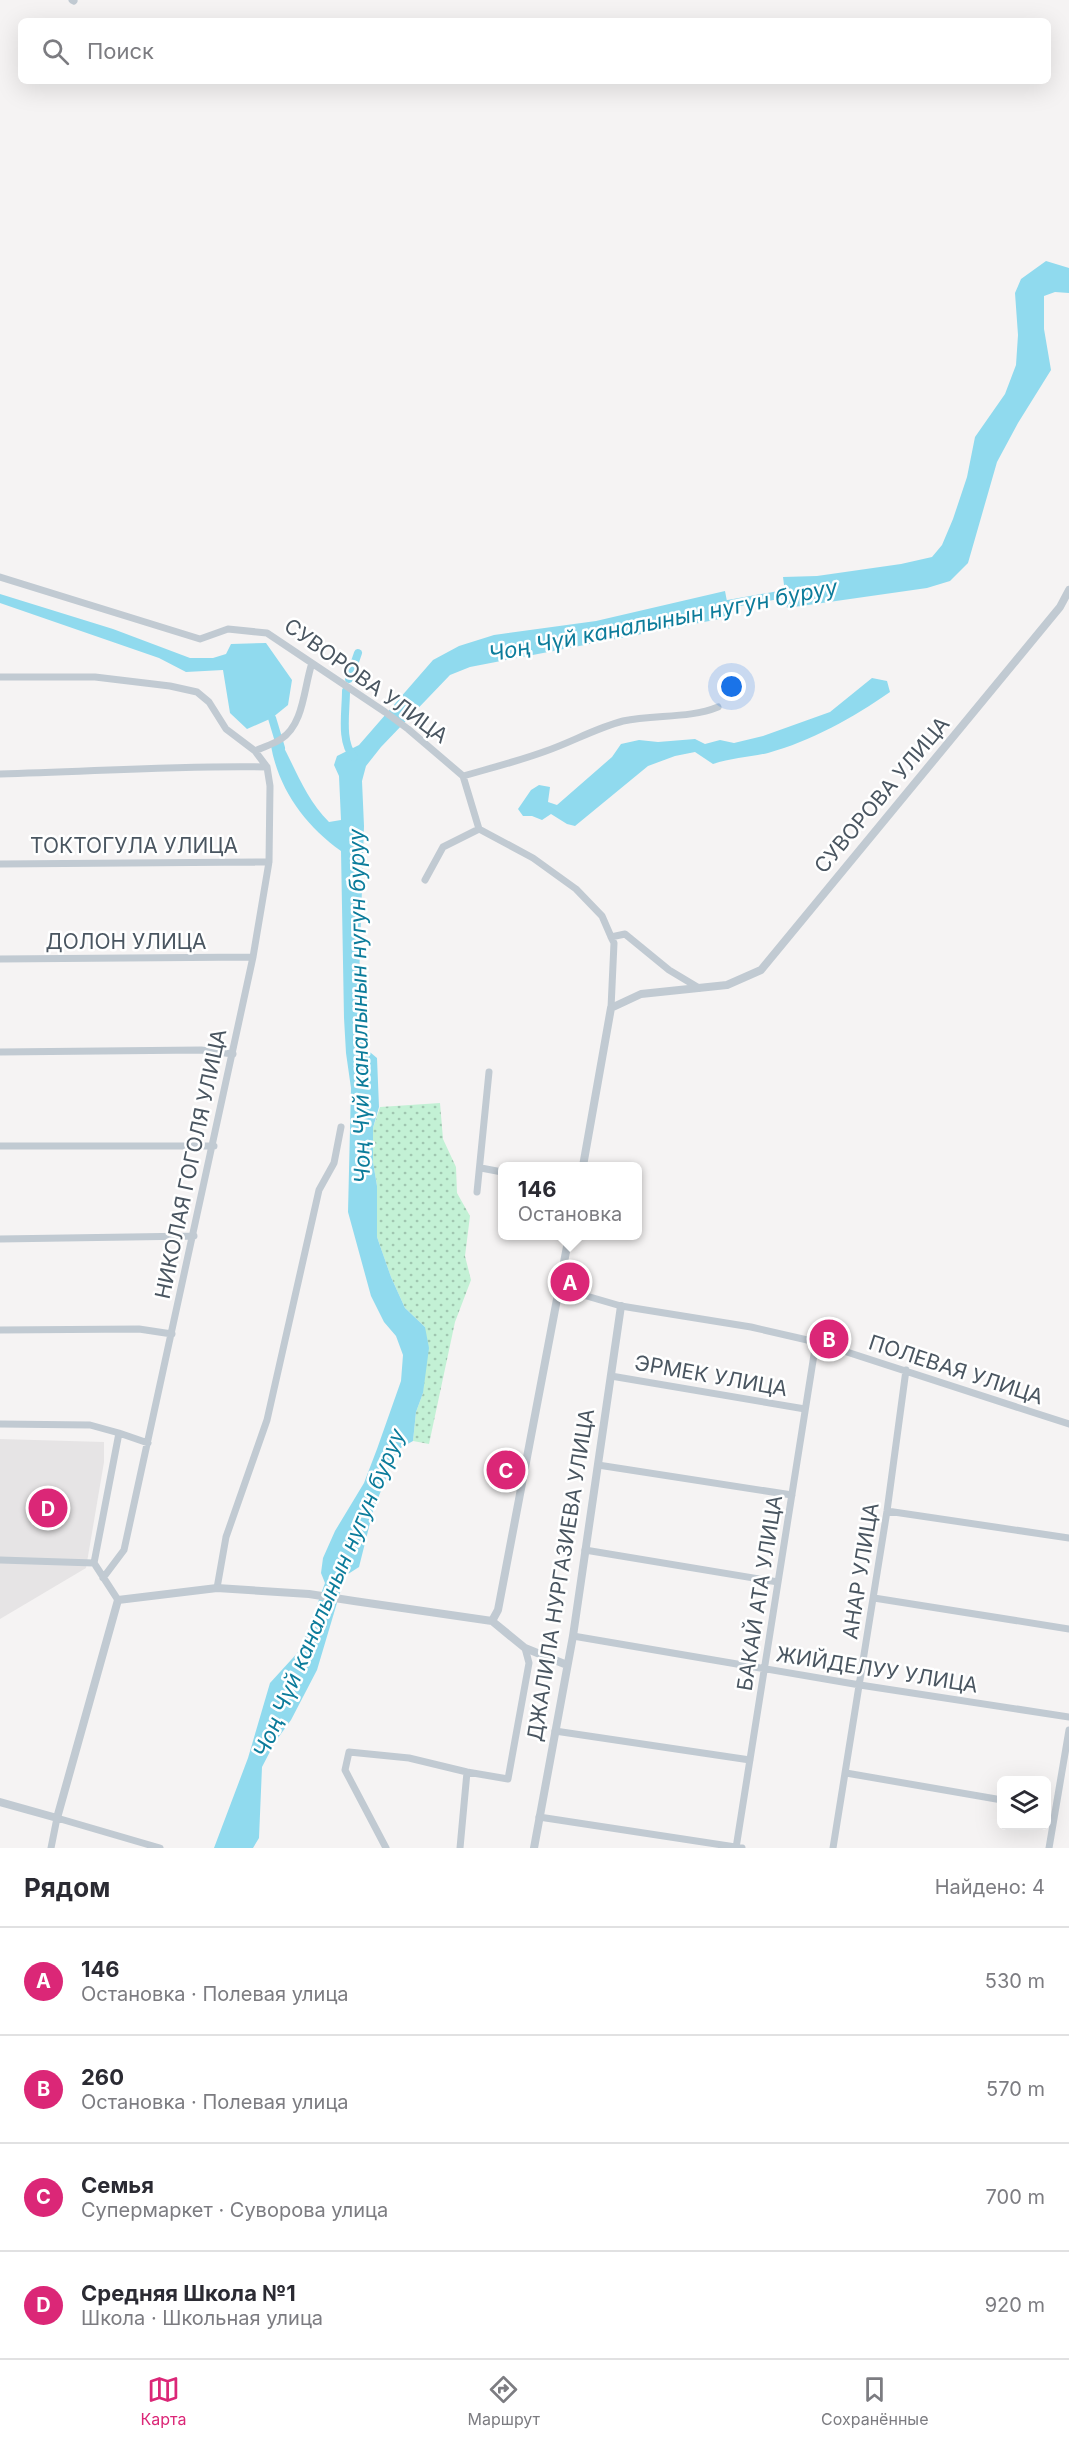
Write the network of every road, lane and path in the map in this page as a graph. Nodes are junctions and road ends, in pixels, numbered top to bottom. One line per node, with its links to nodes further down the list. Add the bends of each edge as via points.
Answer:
1 (0, 577): 3 (street, СУВОРОВА УЛИЦА, via 200,639 228,629 267,633)
2 (1069, 590): 17 (street, СУВОРОВА УЛИЦА, via 1060,607 761,970 727,985)
3 (312, 663): 6 (street, via 305,699 295,723 282,739); 9 (street, СУВОРОВА УЛИЦА, via 408,729)
4 (0, 677): 6 (street, via 95,677 186,689 204,696 226,729)
5 (718, 707): 9 (street, via 624,721 547,751)
6 (255, 751): 7 (street)
7 (267, 767): 8 (street); 11 (street, НИКОЛАЯ ГОГОЛЯ УЛИЦА)
8 (0, 774)
9 (463, 776): 10 (street)
10 (479, 829): 13 (street, via 442,847); 14 (street, via 533,858 576,889 602,916)
11 (268, 862): 12 (street, ТОКТОГУЛА УЛИЦА); 15 (street, НИКОЛАЯ ГОГОЛЯ УЛИЦА)
12 (0, 864)
13 (425, 880)
14 (611, 937): 17 (street, via 626,934 669,970); 18 (street)
15 (253, 957): 16 (street, ДОЛОН УЛИЦА); 20 (street, НИКОЛАЯ ГОГОЛЯ УЛИЦА)
16 (0, 959)
17 (699, 988): 18 (street, СУВОРОВА УЛИЦА, via 641,994)
18 (611, 1008): 25 (street)
19 (0, 1052): 20 (street, via 201,1050)
20 (234, 1054): 24 (street, НИКОЛАЯ ГОГОЛЯ УЛИЦА)
21 (489, 1072): 26 (street)
22 (341, 1127): 53 (street, via 334,1162 319,1190 267,1420 226,1536)
23 (0, 1146): 24 (street)
24 (214, 1146): 29 (street, НИКОЛАЯ ГОГОЛЯ УЛИЦА)
25 (584, 1162)
26 (481, 1168): 27 (street); 28 (street)
27 (498, 1171)
28 (477, 1191)
29 (194, 1236): 30 (street); 35 (street, НИКОЛАЯ ГОГОЛЯ УЛИЦА)
30 (0, 1239)
31 (568, 1240): 32 (street)
32 (559, 1288): 33 (street, ПОЛЕВАЯ УЛИЦА); 56 (street, via 498,1611)
33 (621, 1306): 36 (street, ПОЛЕВАЯ УЛИЦА); 38 (street, ДЖАЛИЛА НУРГАЗИЕВА УЛИЦА)
34 (0, 1330): 35 (street, via 139,1329)
35 (172, 1334): 43 (street, НИКОЛАЯ ГОГОЛЯ УЛИЦА)
36 (816, 1342): 37 (street, ПОЛЕВАЯ УЛИЦА); 39 (street, БАКАЙ АТА УЛИЦА)
37 (906, 1370): 41 (street, ПОЛЕВАЯ УЛИЦА); 46 (street, АНАР УЛИЦА)
38 (610, 1376): 39 (street, ЭРМЕК УЛИЦА); 44 (street, ДЖАЛИЛА НУРГАЗИЕВА УЛИЦА)
39 (805, 1409): 45 (street, БАКАЙ АТА УЛИЦА)
40 (0, 1424): 42 (street, via 90,1425)
41 (1069, 1424)
42 (119, 1433): 43 (street); 50 (street)
43 (148, 1443): 51 (street, НИКОЛАЯ ГОГОЛЯ УЛИЦА, via 124,1550)
44 (598, 1465): 45 (street); 48 (street, ДЖАЛИЛА НУРГАЗИЕВА УЛИЦА)
45 (792, 1495): 52 (street, БАКАЙ АТА УЛИЦА)
46 (887, 1511): 47 (street); 54 (street, АНАР УЛИЦА)
47 (1069, 1538)
48 (585, 1550): 52 (street); 58 (street, ДЖАЛИЛА НУРГАЗИЕВА УЛИЦА)
49 (0, 1560): 50 (street)
50 (94, 1563): 51 (street)
51 (103, 1578): 55 (street)
52 (778, 1582): 61 (street, БАКАЙ АТА УЛИЦА)
53 (217, 1588): 55 (street); 56 (street, via 309,1594)
54 (874, 1598): 57 (street); 62 (street, АНАР УЛИЦА)
55 (118, 1600): 74 (street)
56 (492, 1621): 59 (street)
57 (1069, 1629)
58 (573, 1636): 60 (street, ДЖАЛИЛА НУРГАЗИЕВА УЛИЦА); 61 (street, ЖИЙДЕЛУУ УЛИЦА)
59 (525, 1648): 60 (street); 67 (street, via 529,1663 508,1779)
60 (567, 1665): 65 (street, ДЖАЛИЛА НУРГАЗИЕВА УЛИЦА)
61 (764, 1669): 62 (street, ЖИЙДЕЛУУ УЛИЦА); 66 (street, БАКАЙ АТА УЛИЦА)
62 (860, 1685): 63 (street, ЖИЙДЕЛУУ УЛИЦА); 68 (street, АНАР УЛИЦА)
63 (1069, 1717)
64 (1069, 1730): 72 (street)
65 (555, 1731): 66 (street); 73 (street, ДЖАЛИЛА НУРГАЗИЕВА УЛИЦА)
66 (750, 1760): 80 (street, БАКАЙ АТА УЛИЦА)
67 (467, 1772): 77 (street, via 409,1758 349,1752 345,1770); 78 (street)
68 (846, 1773): 69 (street); 81 (street, АНАР УЛИЦА)
69 (997, 1799)
70 (0, 1802): 74 (street)
71 (1051, 1808): 72 (street)
72 (1055, 1809): 82 (street)
73 (539, 1817): 79 (street, ДЖАЛИЛА НУРГАЗИЕВА УЛИЦА); 80 (street)
74 (57, 1818): 75 (street); 76 (street)
75 (51, 1848)
76 (160, 1848)
77 (386, 1848)
78 (460, 1848)
79 (534, 1848)
80 (738, 1848)
81 (833, 1848)
82 (1049, 1848)

